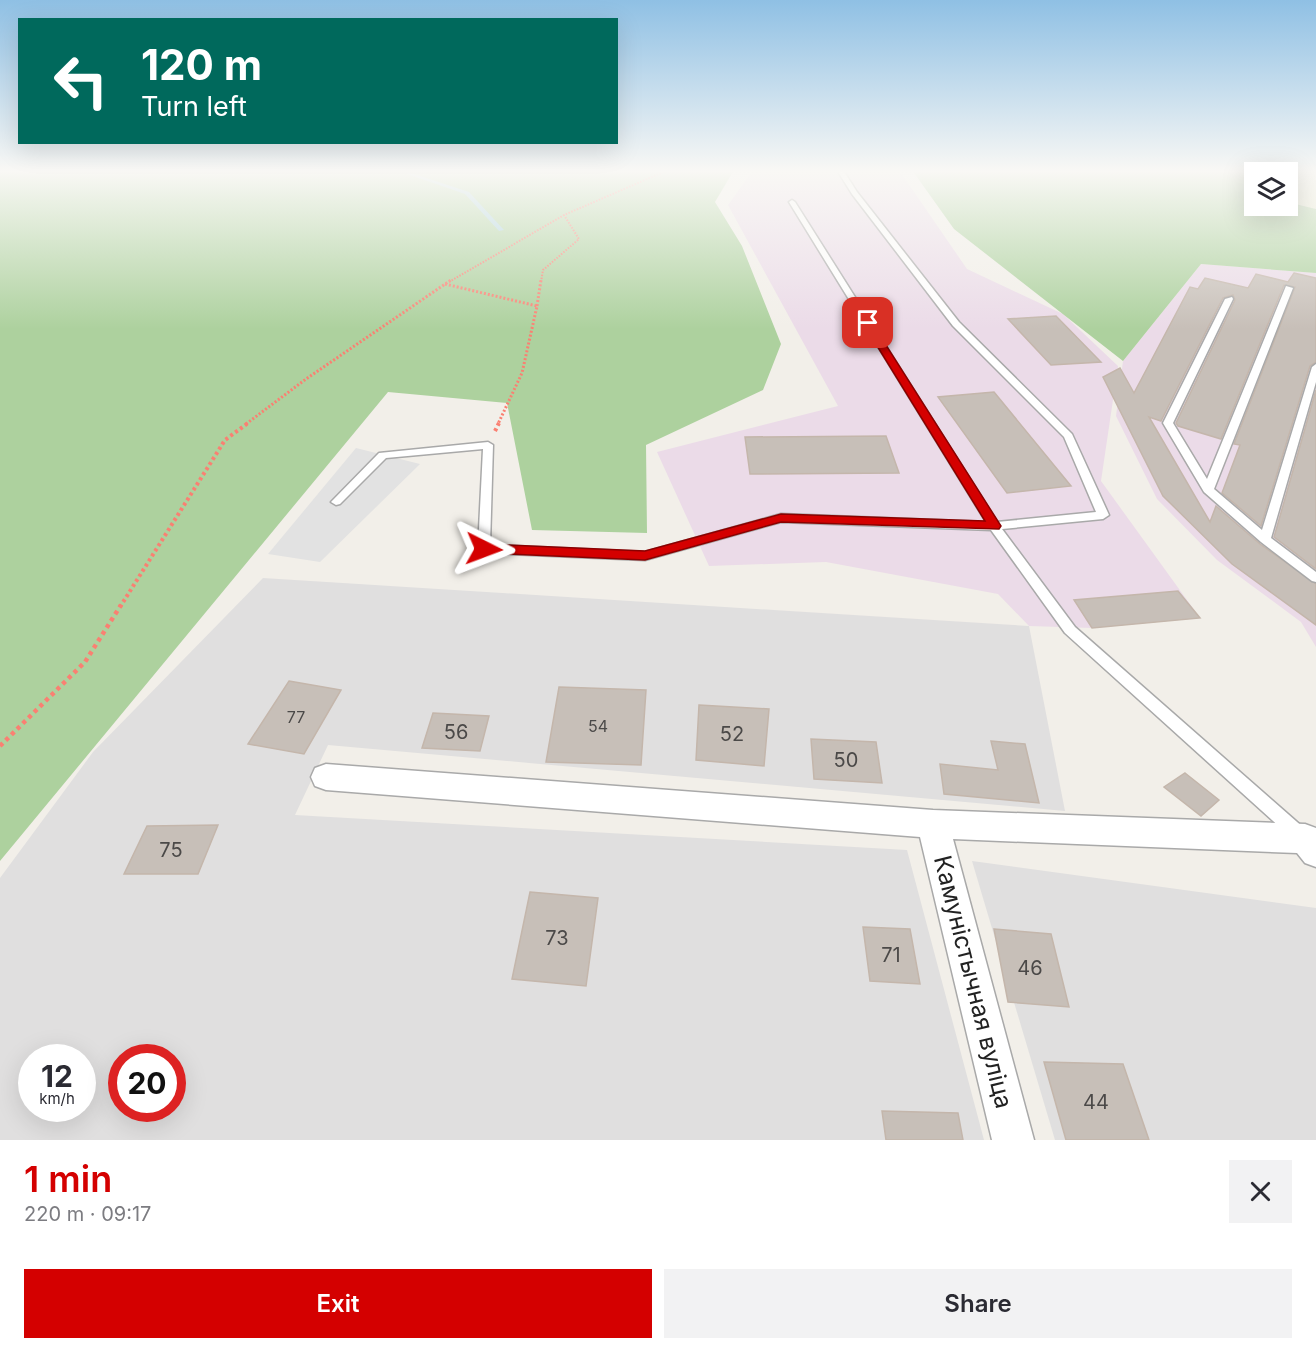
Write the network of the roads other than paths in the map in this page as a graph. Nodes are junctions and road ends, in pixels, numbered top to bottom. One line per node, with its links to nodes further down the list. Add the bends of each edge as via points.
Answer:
1 (805, 223): 8 (lane)
2 (878, 223): 8 (lane, via 956,324 1068,436 1103,515)
3 (1289, 288): 6 (lane)
4 (1229, 299): 6 (lane, via 1168,423)
5 (1316, 367): 9 (lane)
6 (1208, 490): 9 (lane)
7 (336, 502): 8 (lane, via 383,455 488,445 484,549 645,556 781,518)
8 (994, 526): 13 (lane, via 1070,630)
9 (1264, 539): 10 (lane)
10 (1316, 578)
11 (326, 777): 12 (street)
12 (933, 824): 13 (street); 14 (street, Камуністычная вуліца)
13 (1310, 846)
14 (1013, 1140)

